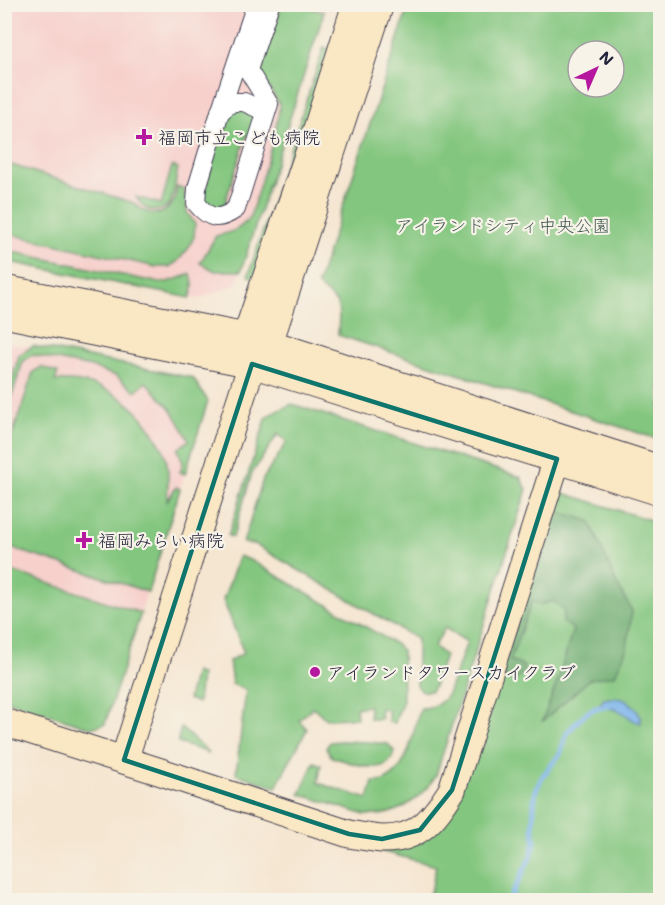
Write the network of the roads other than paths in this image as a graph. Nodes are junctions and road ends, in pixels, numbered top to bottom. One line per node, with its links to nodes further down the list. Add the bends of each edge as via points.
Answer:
1 (256, 4): 4 (street)
2 (270, 4): 5 (street, via 248,70 268,104)
3 (370, 6): 8 (street, via 315,135)
4 (220, 112): 5 (street, via 232,102 244,102); 5 (street, via 196,203 205,214 216,218 236,209)
5 (266, 112)
6 (4, 289): 8 (street)
7 (7, 322): 8 (street)
8 (256, 348): 9 (street); 10 (street); 13 (street)
9 (557, 459): 11 (street); 13 (street, via 452,790 420,830 382,839 349,834)
10 (660, 469)
11 (660, 492)
12 (4, 722): 13 (street)
13 (124, 760)

